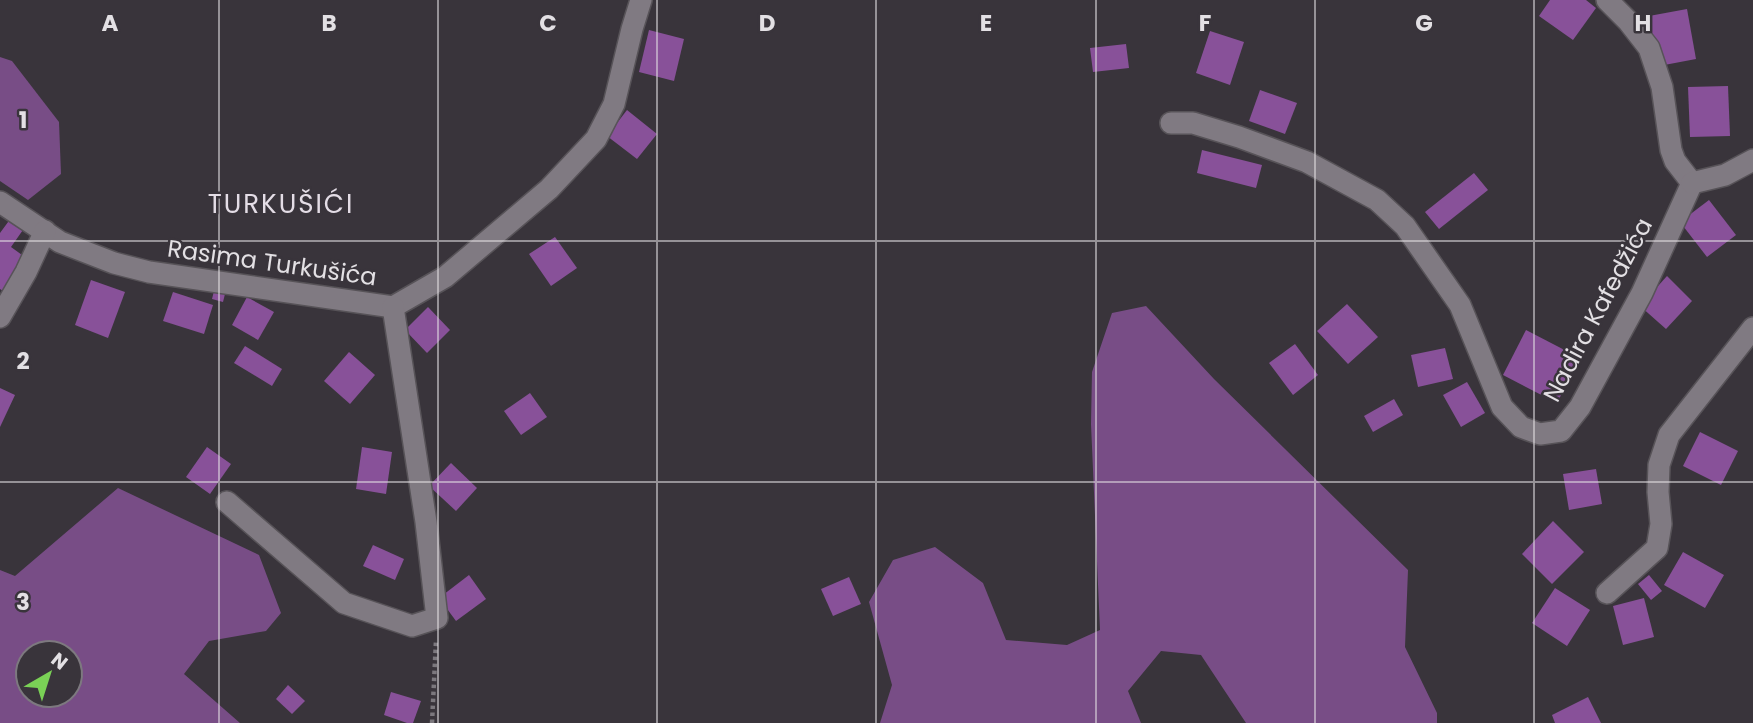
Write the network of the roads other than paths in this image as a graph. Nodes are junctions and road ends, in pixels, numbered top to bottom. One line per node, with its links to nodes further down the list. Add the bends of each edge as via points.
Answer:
1 (642, 0): 8 (street, Rasima Turkušića, via 614,104 596,139 549,189 455,269)
2 (1607, 0): 5 (street, via 1649,48 1662,87 1671,150)
3 (1171, 123): 5 (street, Nadira Kafedžića, via 1193,123 1307,162 1377,200 1405,226 1460,305 1502,408 1521,426 1540,434 1561,431 1580,407 1642,293)
4 (1753, 160): 5 (street, via 1725,175)
5 (1692, 183)
6 (0, 202): 7 (street, Rasima Turkušića)
7 (45, 232): 8 (street, Rasima Turkušića, via 60,242 149,272); 9 (street)
8 (393, 307): 11 (street, via 437,618 412,626 344,603)
9 (0, 317)
10 (1753, 328): 12 (street, via 1669,435 1658,464 1661,524 1657,548)
11 (227, 502)
12 (1607, 593)

